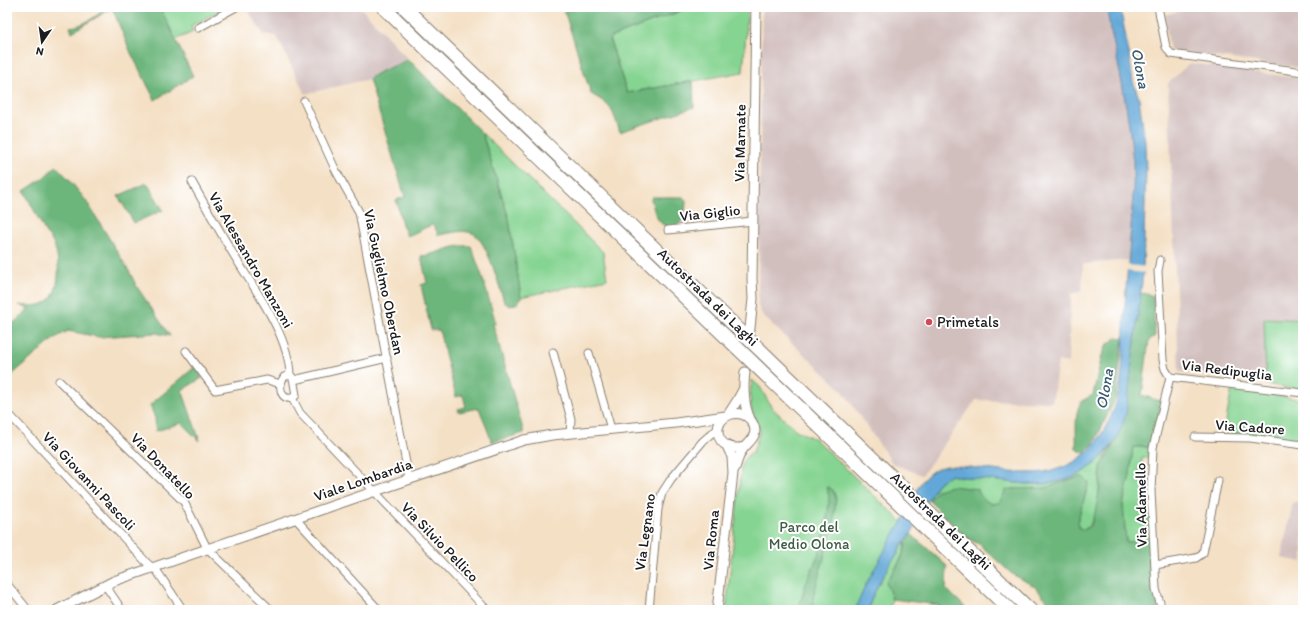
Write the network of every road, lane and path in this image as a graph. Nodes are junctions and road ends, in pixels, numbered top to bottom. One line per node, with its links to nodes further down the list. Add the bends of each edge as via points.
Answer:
1 (236, 7): 6 (street)
2 (383, 7): 57 (highway, Autostrada dei Laghi)
3 (404, 7): 58 (highway, Autostrada dei Laghi)
4 (756, 7): 10 (street, Via Marnate)
5 (1158, 7): 7 (street, via 1169,53)
6 (198, 28)
7 (1303, 72)
8 (304, 101): 17 (street, Via Guglielmo Oberdan, via 336,171 359,212)
9 (192, 182): 20 (street, Via Alessandro Manzoni, via 279,330)
10 (754, 222): 11 (street, Via Giglio); 13 (street, Via Marnate, via 753,299)
11 (668, 230)
12 (1160, 260): 19 (street, Via Redipuglia, via 1158,271 1163,360)
13 (749, 326)
14 (186, 351): 22 (street, via 215,390 267,380)
15 (553, 352): 32 (street, via 571,419)
16 (589, 353): 30 (street)
17 (387, 358): 20 (street); 39 (street, Via Guglielmo Oberdan)
18 (745, 372): 23 (street)
19 (1170, 377): 24 (street, Via Redipuglia); 44 (street, Via Adamello, via 1154,448 1151,491)
20 (292, 378): 22 (street, via 284,377); 25 (street, Via Alessandro Manzoni, via 296,394)
21 (59, 381): 43 (street, Via Donatello, via 184,502)
22 (281, 384): 25 (street, via 284,396)
23 (743, 390): 27 (street); 28 (street)
24 (1303, 393)
25 (292, 398): 41 (street, via 300,413)
26 (7, 412): 45 (street, Via Giovanni Pascoli)
27 (727, 416): 28 (street, via 737,413); 29 (street, Viale Lombardia); 31 (street, via 721,421)
28 (750, 419): 37 (street, Via Roma, via 754,434)
29 (690, 421): 30 (street, Viale Lombardia); 31 (street, Viale Lombardia)
30 (611, 429): 32 (street, Viale Lombardia)
31 (718, 430): 34 (street, Via Roma); 36 (street, Via Legnano, via 707,436)
32 (570, 434): 39 (street, Viale Lombardia, via 524,440)
33 (1195, 437): 35 (street, Via Cadore, via 1250,438)
34 (724, 444): 36 (street, via 712,439); 37 (street, via 733,449); 38 (street, Via Roma, via 732,457)
35 (1303, 445)
36 (699, 446): 55 (street, Via Legnano, via 662,493 658,509)
37 (744, 447): 38 (street, Via Roma)
38 (733, 473): 56 (street, Via Roma)
39 (409, 479): 41 (street, Viale Lombardia)
40 (1218, 480): 44 (street, via 1203,553 1196,558)
41 (374, 491): 42 (street, Viale Lombardia); 54 (street, Via Silvio Pellico)
42 (295, 518): 43 (street, Viale Lombardia); 53 (street)
43 (207, 548): 45 (street, Viale Lombardia); 52 (street, Via Donatello)
44 (1155, 565): 59 (street, Via Adamello, via 1156,589)
45 (153, 567): 47 (street, Viale Lombardia); 51 (street, Via Giovanni Pascoli)
46 (7, 584): 48 (street)
47 (105, 585): 49 (street, Viale Lombardia); 50 (street)
48 (28, 610)
49 (57, 610)
50 (122, 610)
51 (184, 610)
52 (271, 610)
53 (379, 610)
54 (487, 610)
55 (649, 610)
56 (717, 610)
57 (1010, 610)
58 (1030, 610)
59 (1162, 610)

